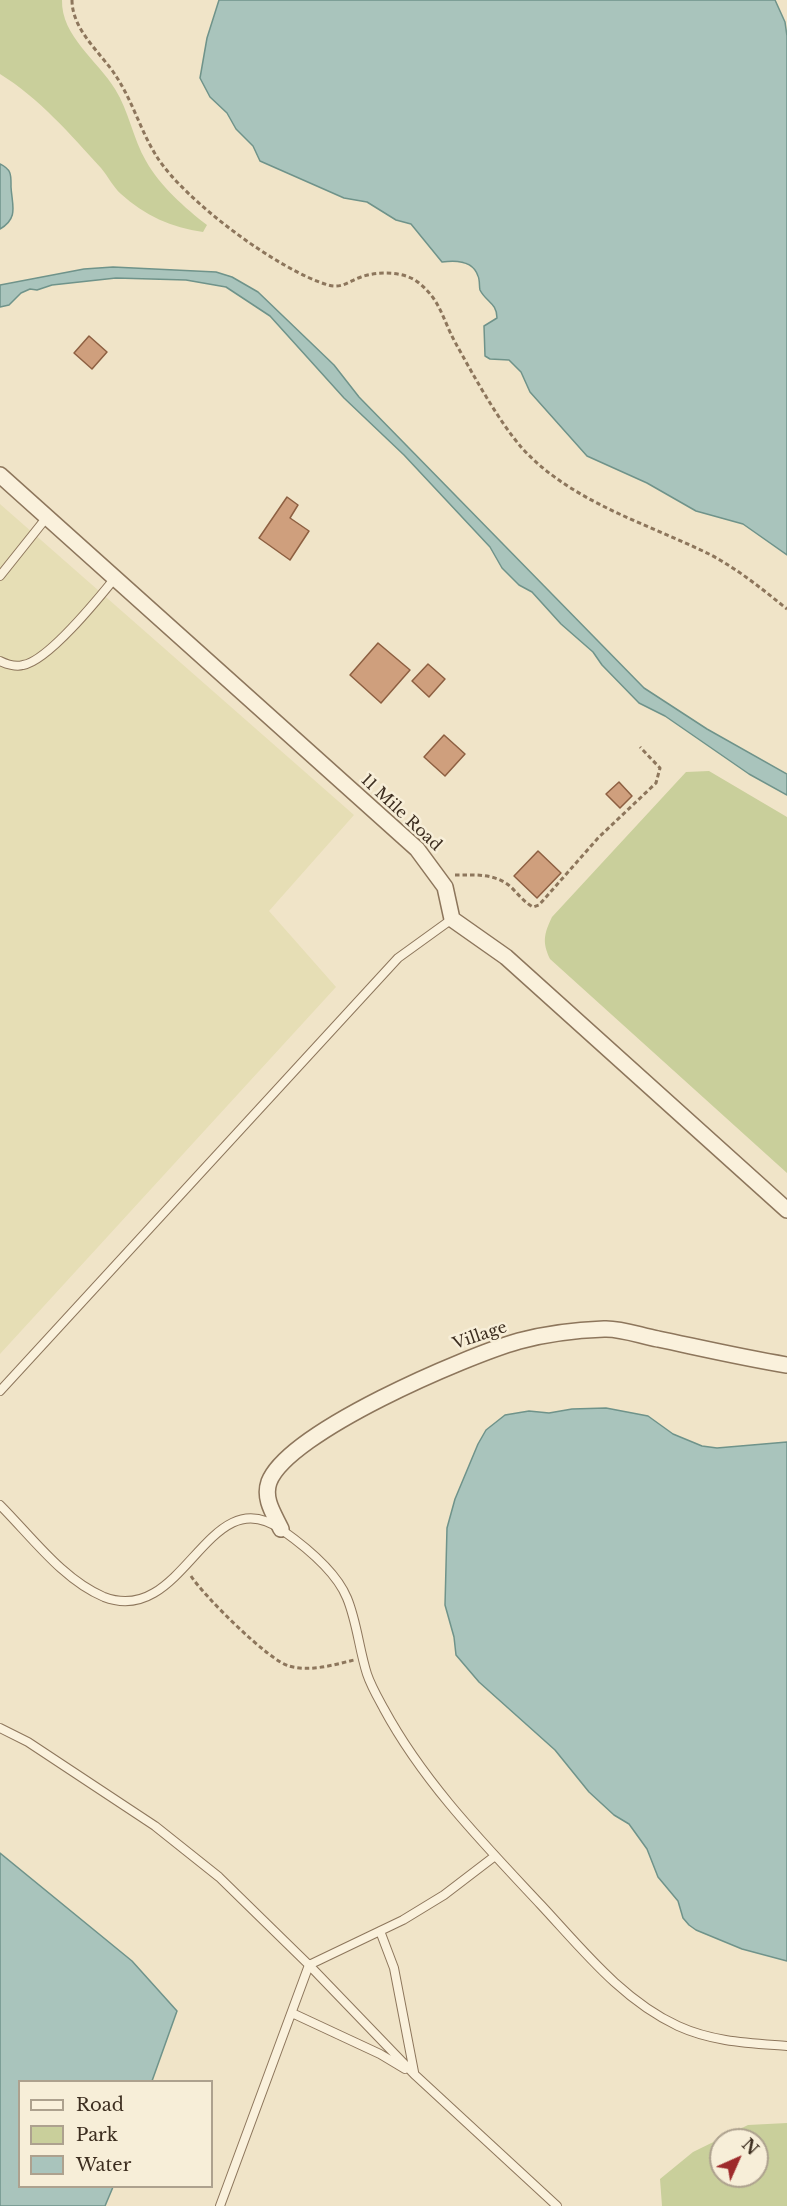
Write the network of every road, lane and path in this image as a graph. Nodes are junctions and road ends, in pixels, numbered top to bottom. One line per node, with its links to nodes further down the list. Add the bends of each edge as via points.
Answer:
1 (72, 0): 6 (path, via 72,11 91,45 127,93 156,156 194,199 247,240 308,278 332,286 378,273 393,273 417,281 438,302 454,340 522,447 545,469 583,495 736,570)
2 (0, 475): 3 (street, 11 Mile Road)
3 (47, 517): 4 (lane); 5 (street, 11 Mile Road)
4 (0, 576)
5 (116, 578): 7 (lane, via 72,628 34,660 23,665); 9 (street, 11 Mile Road, via 417,849)
6 (787, 609)
7 (0, 661)
8 (640, 747): 9 (path, via 660,768 656,783 598,838 539,905 533,907 501,879 488,875)
9 (438, 875): 10 (street, 11 Mile Road, via 449,898)
10 (452, 920): 11 (street, via 506,957); 13 (lane, via 398,958)
11 (787, 1210)
12 (787, 1365): 15 (street, Village, via 607,1329 522,1340 491,1350 396,1392 289,1456 269,1483 267,1500)
13 (0, 1391)
14 (0, 1505): 16 (lane, via 83,1586 104,1597 139,1601 157,1592)
15 (281, 1529): 16 (lane, via 252,1518 222,1526); 17 (lane, via 340,1585)
16 (184, 1567): 17 (path, via 219,1608 280,1663 314,1668)
17 (363, 1658): 19 (lane, via 385,1710 413,1756)
18 (0, 1728): 21 (lane, via 28,1742 155,1826 219,1877)
19 (495, 1856): 20 (lane, via 444,1895); 23 (lane, via 614,1983 655,2014 702,2036)
20 (380, 1931): 21 (lane); 24 (lane, via 394,1968)
21 (309, 1965): 22 (lane); 24 (lane)
22 (292, 2013): 24 (lane); 25 (lane)
23 (787, 2046)
24 (414, 2074): 26 (lane)
25 (220, 2206)
26 (557, 2206)

